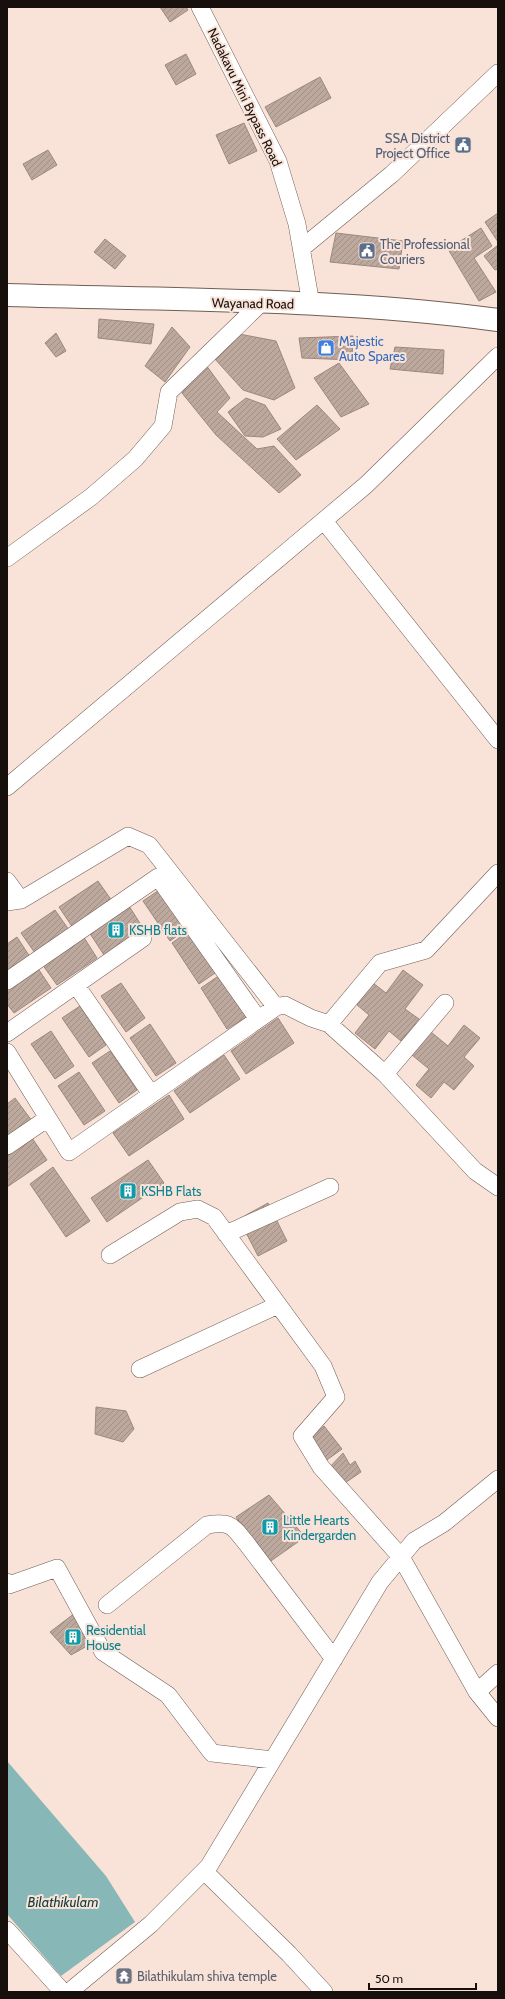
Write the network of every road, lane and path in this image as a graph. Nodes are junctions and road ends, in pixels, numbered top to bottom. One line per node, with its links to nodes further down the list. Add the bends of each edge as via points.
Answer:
1 (200, 7): 3 (street, Nadakavu Mini Bypass Road, via 278,161)
2 (498, 73): 3 (street, via 392,174)
3 (302, 248): 6 (street, Nadakavu Mini Bypass Road)
4 (7, 295): 5 (main road, Wayanad Road)
5 (262, 302): 6 (main road, Wayanad Road); 10 (street, via 169,392 163,426 135,459 91,497)
6 (311, 304): 7 (main road, Wayanad Road)
7 (498, 320)
8 (498, 356): 9 (street, via 366,485)
9 (324, 521): 11 (street); 12 (street)
10 (7, 558)
11 (498, 740)
12 (7, 787)
13 (498, 873): 22 (street, via 426,950 380,963)
14 (7, 881): 15 (street)
15 (14, 901): 20 (street, via 128,836 149,846)
16 (143, 938): 18 (street)
17 (7, 981): 21 (street, via 158,877)
18 (76, 985): 23 (street); 26 (street)
19 (445, 1003): 25 (street)
20 (276, 1007): 21 (street); 22 (street, via 285,1005)
21 (258, 1020): 26 (street)
22 (329, 1024): 25 (street)
23 (7, 1033)
24 (7, 1052): 27 (street)
25 (385, 1074): 30 (street, via 475,1171)
26 (151, 1094): 27 (street, via 69,1152)
27 (48, 1118): 28 (street)
28 (7, 1146)
29 (330, 1186): 31 (street)
30 (498, 1187)
31 (226, 1234): 32 (street, via 214,1217 198,1209 180,1212); 33 (street)
32 (110, 1255)
33 (278, 1305): 34 (street); 36 (street, via 322,1366 336,1397 302,1436 321,1467)
34 (140, 1369)
35 (498, 1479): 36 (street, via 444,1523 414,1541)
36 (401, 1557): 39 (street, via 380,1582); 41 (street)
37 (7, 1582): 43 (street, via 10,1584 57,1568 103,1652 168,1695 212,1753)
38 (107, 1605): 39 (street, via 207,1525 223,1523 234,1528)
39 (334, 1659): 43 (street)
40 (498, 1673): 41 (street)
41 (477, 1692): 42 (street)
42 (498, 1718)
43 (273, 1760): 44 (street)
44 (204, 1871): 47 (street, via 151,1924); 48 (street)
45 (7, 1930): 46 (street)
46 (63, 1992)
47 (69, 1992)
48 (324, 1992)

